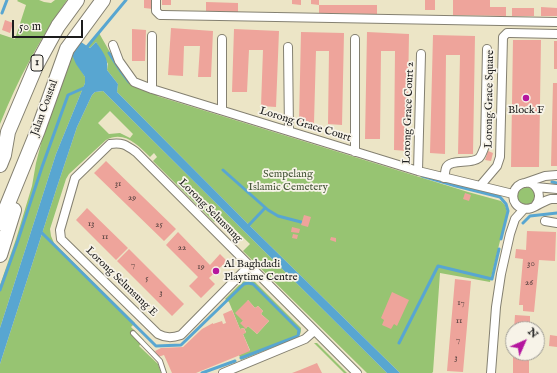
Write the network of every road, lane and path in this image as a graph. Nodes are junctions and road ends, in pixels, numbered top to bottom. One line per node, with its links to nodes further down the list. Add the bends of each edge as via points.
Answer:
1 (77, 0): 17 (highway, 1, via 58,26 36,66)
2 (103, 0): 15 (highway, Jalan Coastal / 1, via 67,49)
3 (156, 0): 4 (street, via 156,11 163,15)
4 (557, 22)
5 (557, 34): 26 (street, Lorong Grace Square, via 507,33 503,37 500,157 497,166)
6 (152, 36): 13 (street)
7 (222, 39): 14 (street)
8 (356, 39): 20 (street)
9 (113, 45): 13 (street, Lorong Grace Court, via 134,82)
10 (288, 47): 16 (street)
11 (487, 49): 24 (street, via 485,146 476,160 449,164)
12 (421, 54): 22 (street, Lorong Grace Court 2)
13 (152, 89): 14 (street, Lorong Grace Court)
14 (222, 110): 16 (street, Lorong Grace Court)
15 (38, 130): 35 (highway, Jalan Coastal / 1); 36 (highway, via 34,151)
16 (289, 131): 20 (street, Lorong Grace Court)
17 (8, 132): 19 (highway); 21 (highway, 1)
18 (110, 144): 37 (street, Lorong Selunsung, via 118,143 136,152); 37 (street, Lorong Selunsung E, via 75,178 60,230 61,239 158,334 169,338 181,335)
19 (0, 145)
20 (355, 152): 22 (street, Lorong Grace Court)
21 (0, 166)
22 (418, 171): 24 (street, Lorong Grace Court)
23 (557, 175): 25 (street)
24 (444, 178): 26 (street, Lorong Grace Court)
25 (525, 183): 27 (street); 29 (street, via 517,186)
26 (480, 186): 29 (street, Lorong Grace Court)
27 (536, 187): 28 (street); 31 (street, via 539,199)
28 (557, 189)
29 (513, 194): 32 (street, via 516,205)
30 (557, 199): 31 (street, via 550,199)
31 (535, 206): 32 (street)
32 (524, 209): 43 (street, via 515,219 501,274)
33 (545, 221): 34 (street)
34 (557, 222)
35 (0, 223)
36 (0, 255)
37 (248, 266): 38 (street, Lorong Selunsung)
38 (314, 331): 41 (street, via 305,339); 42 (street, Lorong Selunsung)
39 (134, 333): 40 (lane, via 160,361)
40 (164, 373)
41 (223, 373)
42 (357, 373)
43 (491, 373)

